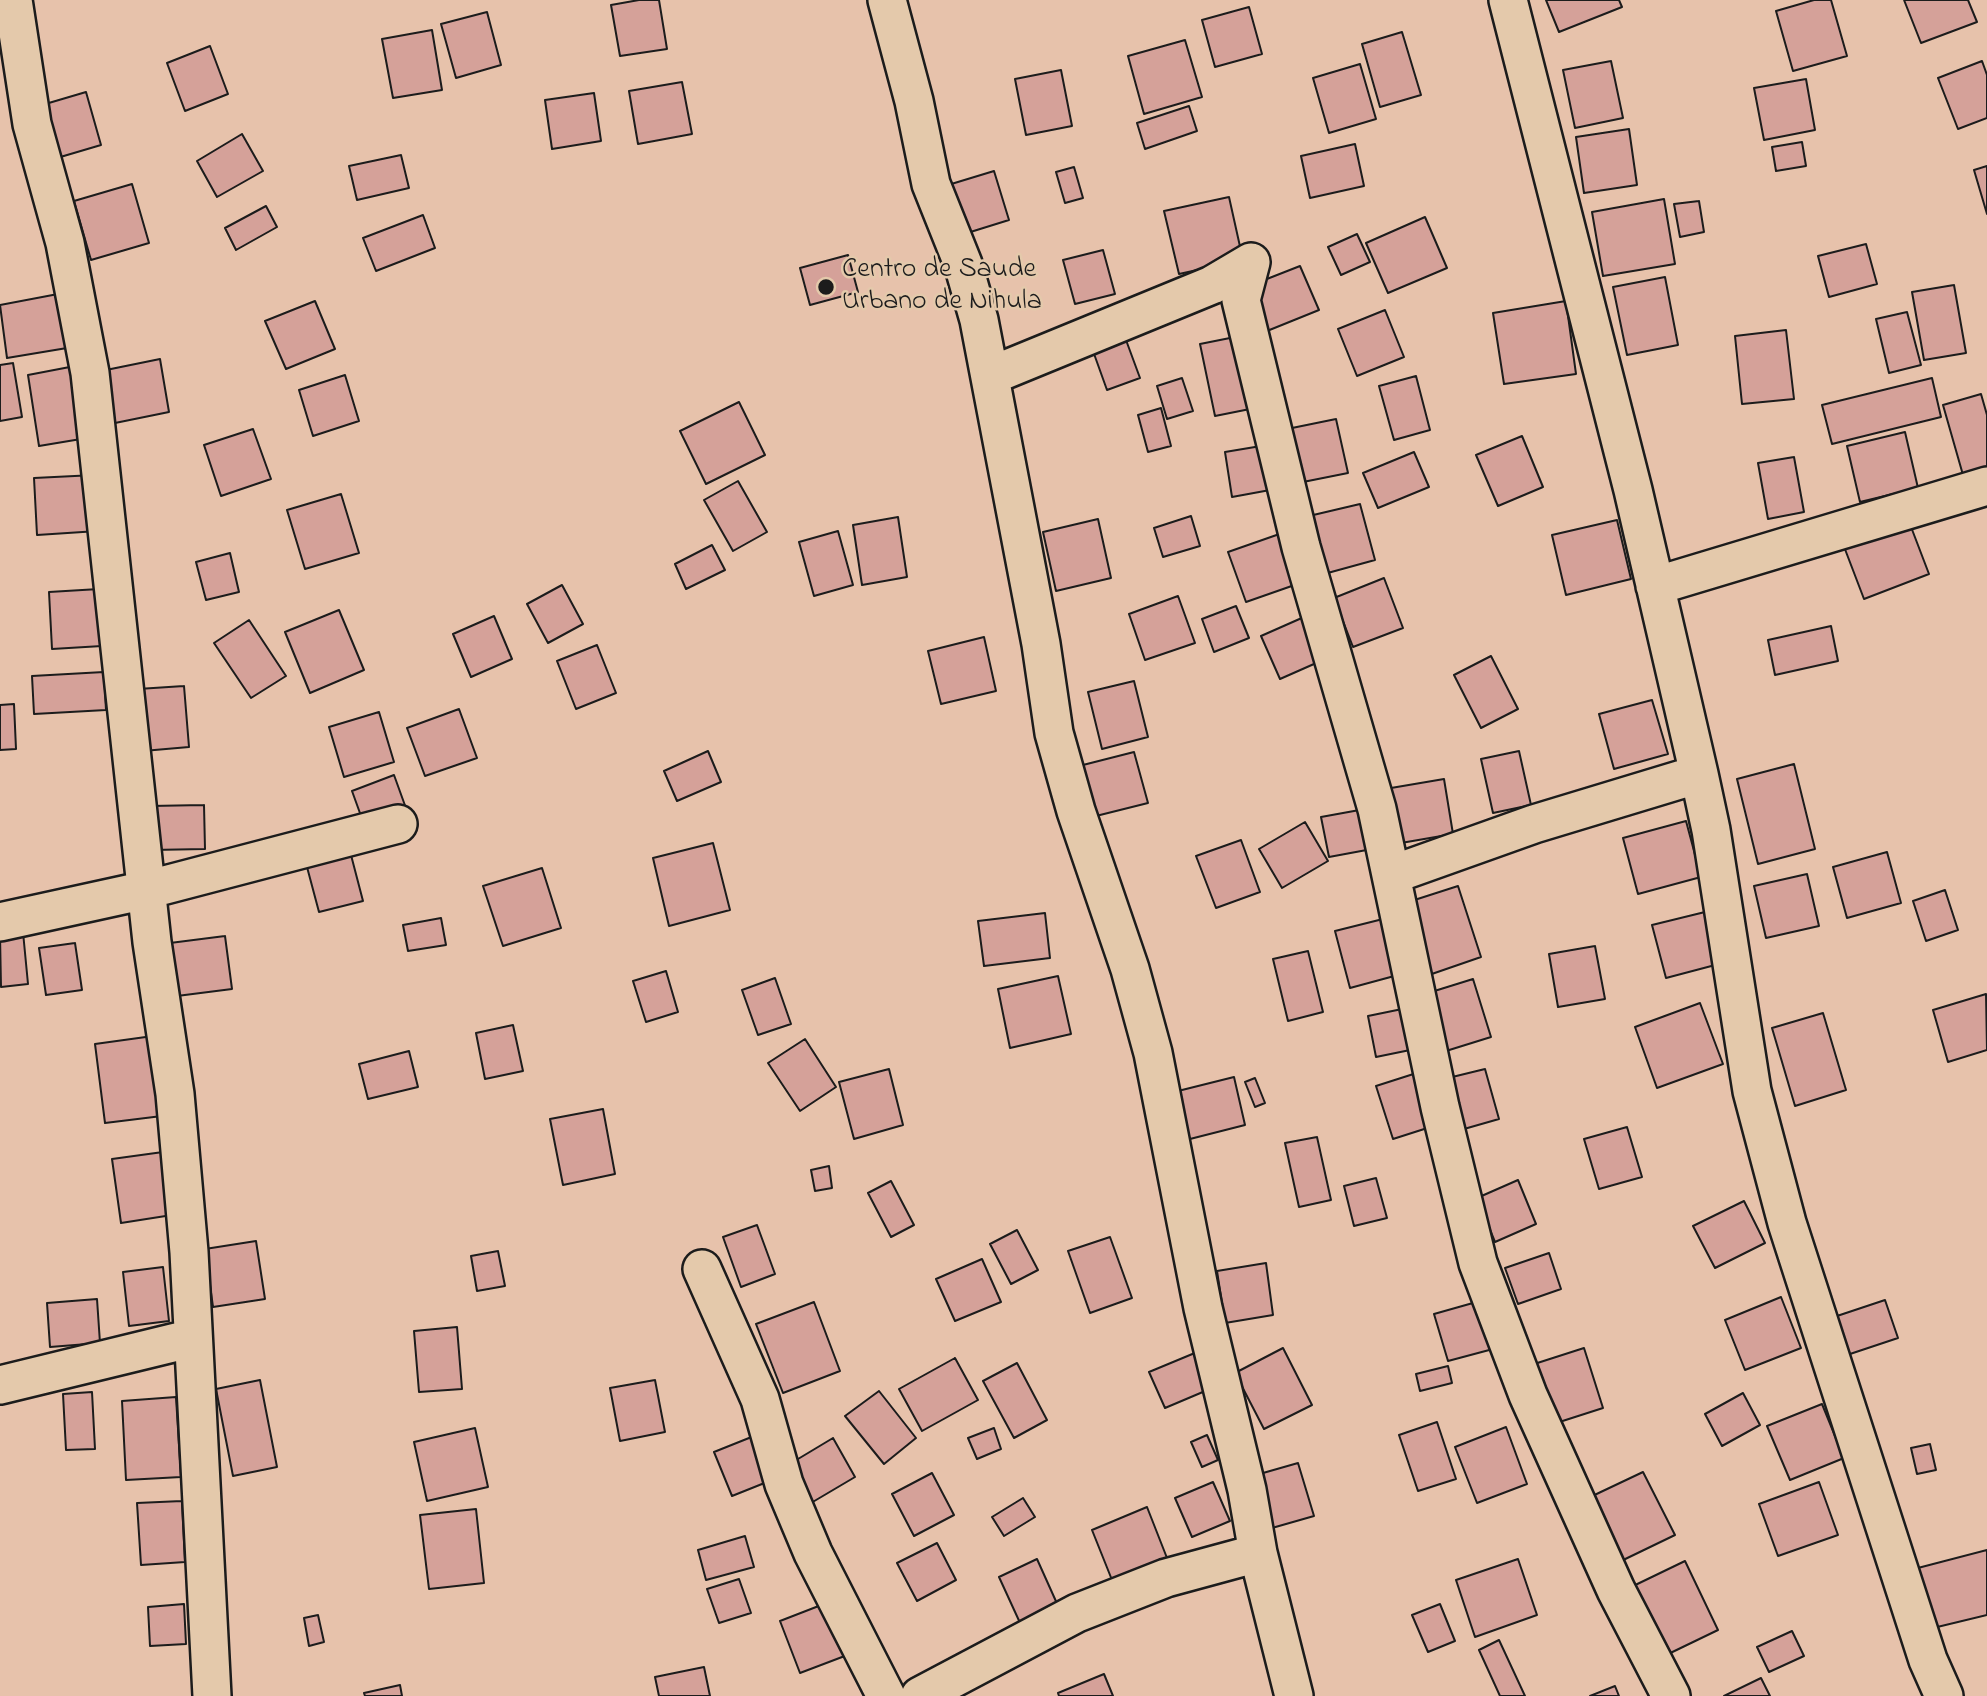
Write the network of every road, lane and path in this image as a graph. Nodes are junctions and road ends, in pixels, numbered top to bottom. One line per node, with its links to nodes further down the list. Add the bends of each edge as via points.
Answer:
1 (13, 0): 10 (street, via 32,124 65,243 90,373)
2 (887, 0): 4 (street, via 931,184 963,264)
3 (1508, 0): 6 (street)
4 (990, 376): 9 (street, via 1212,285 1251,261 1241,300 1301,547 1377,810); 15 (street, via 1054,733 1153,1053)
5 (1987, 486): 6 (street)
6 (1656, 586): 7 (street)
7 (1699, 774): 9 (street, via 1534,824); 16 (street, via 1755,1104 1787,1223 1928,1660)
8 (398, 824): 10 (street)
9 (1391, 875): 21 (street, via 1478,1263 1533,1407 1616,1590)
10 (146, 890): 11 (street); 13 (street, via 176,1094)
11 (0, 922)
12 (702, 1269): 18 (street, via 760,1399 784,1484 813,1553)
13 (193, 1338): 14 (street); 17 (street)
14 (0, 1385)
15 (1258, 1553): 19 (street, via 1166,1578 1077,1613); 20 (street)
16 (1934, 1692)
17 (212, 1696)
18 (886, 1696)
19 (920, 1696)
20 (1294, 1696)
21 (1671, 1696)

